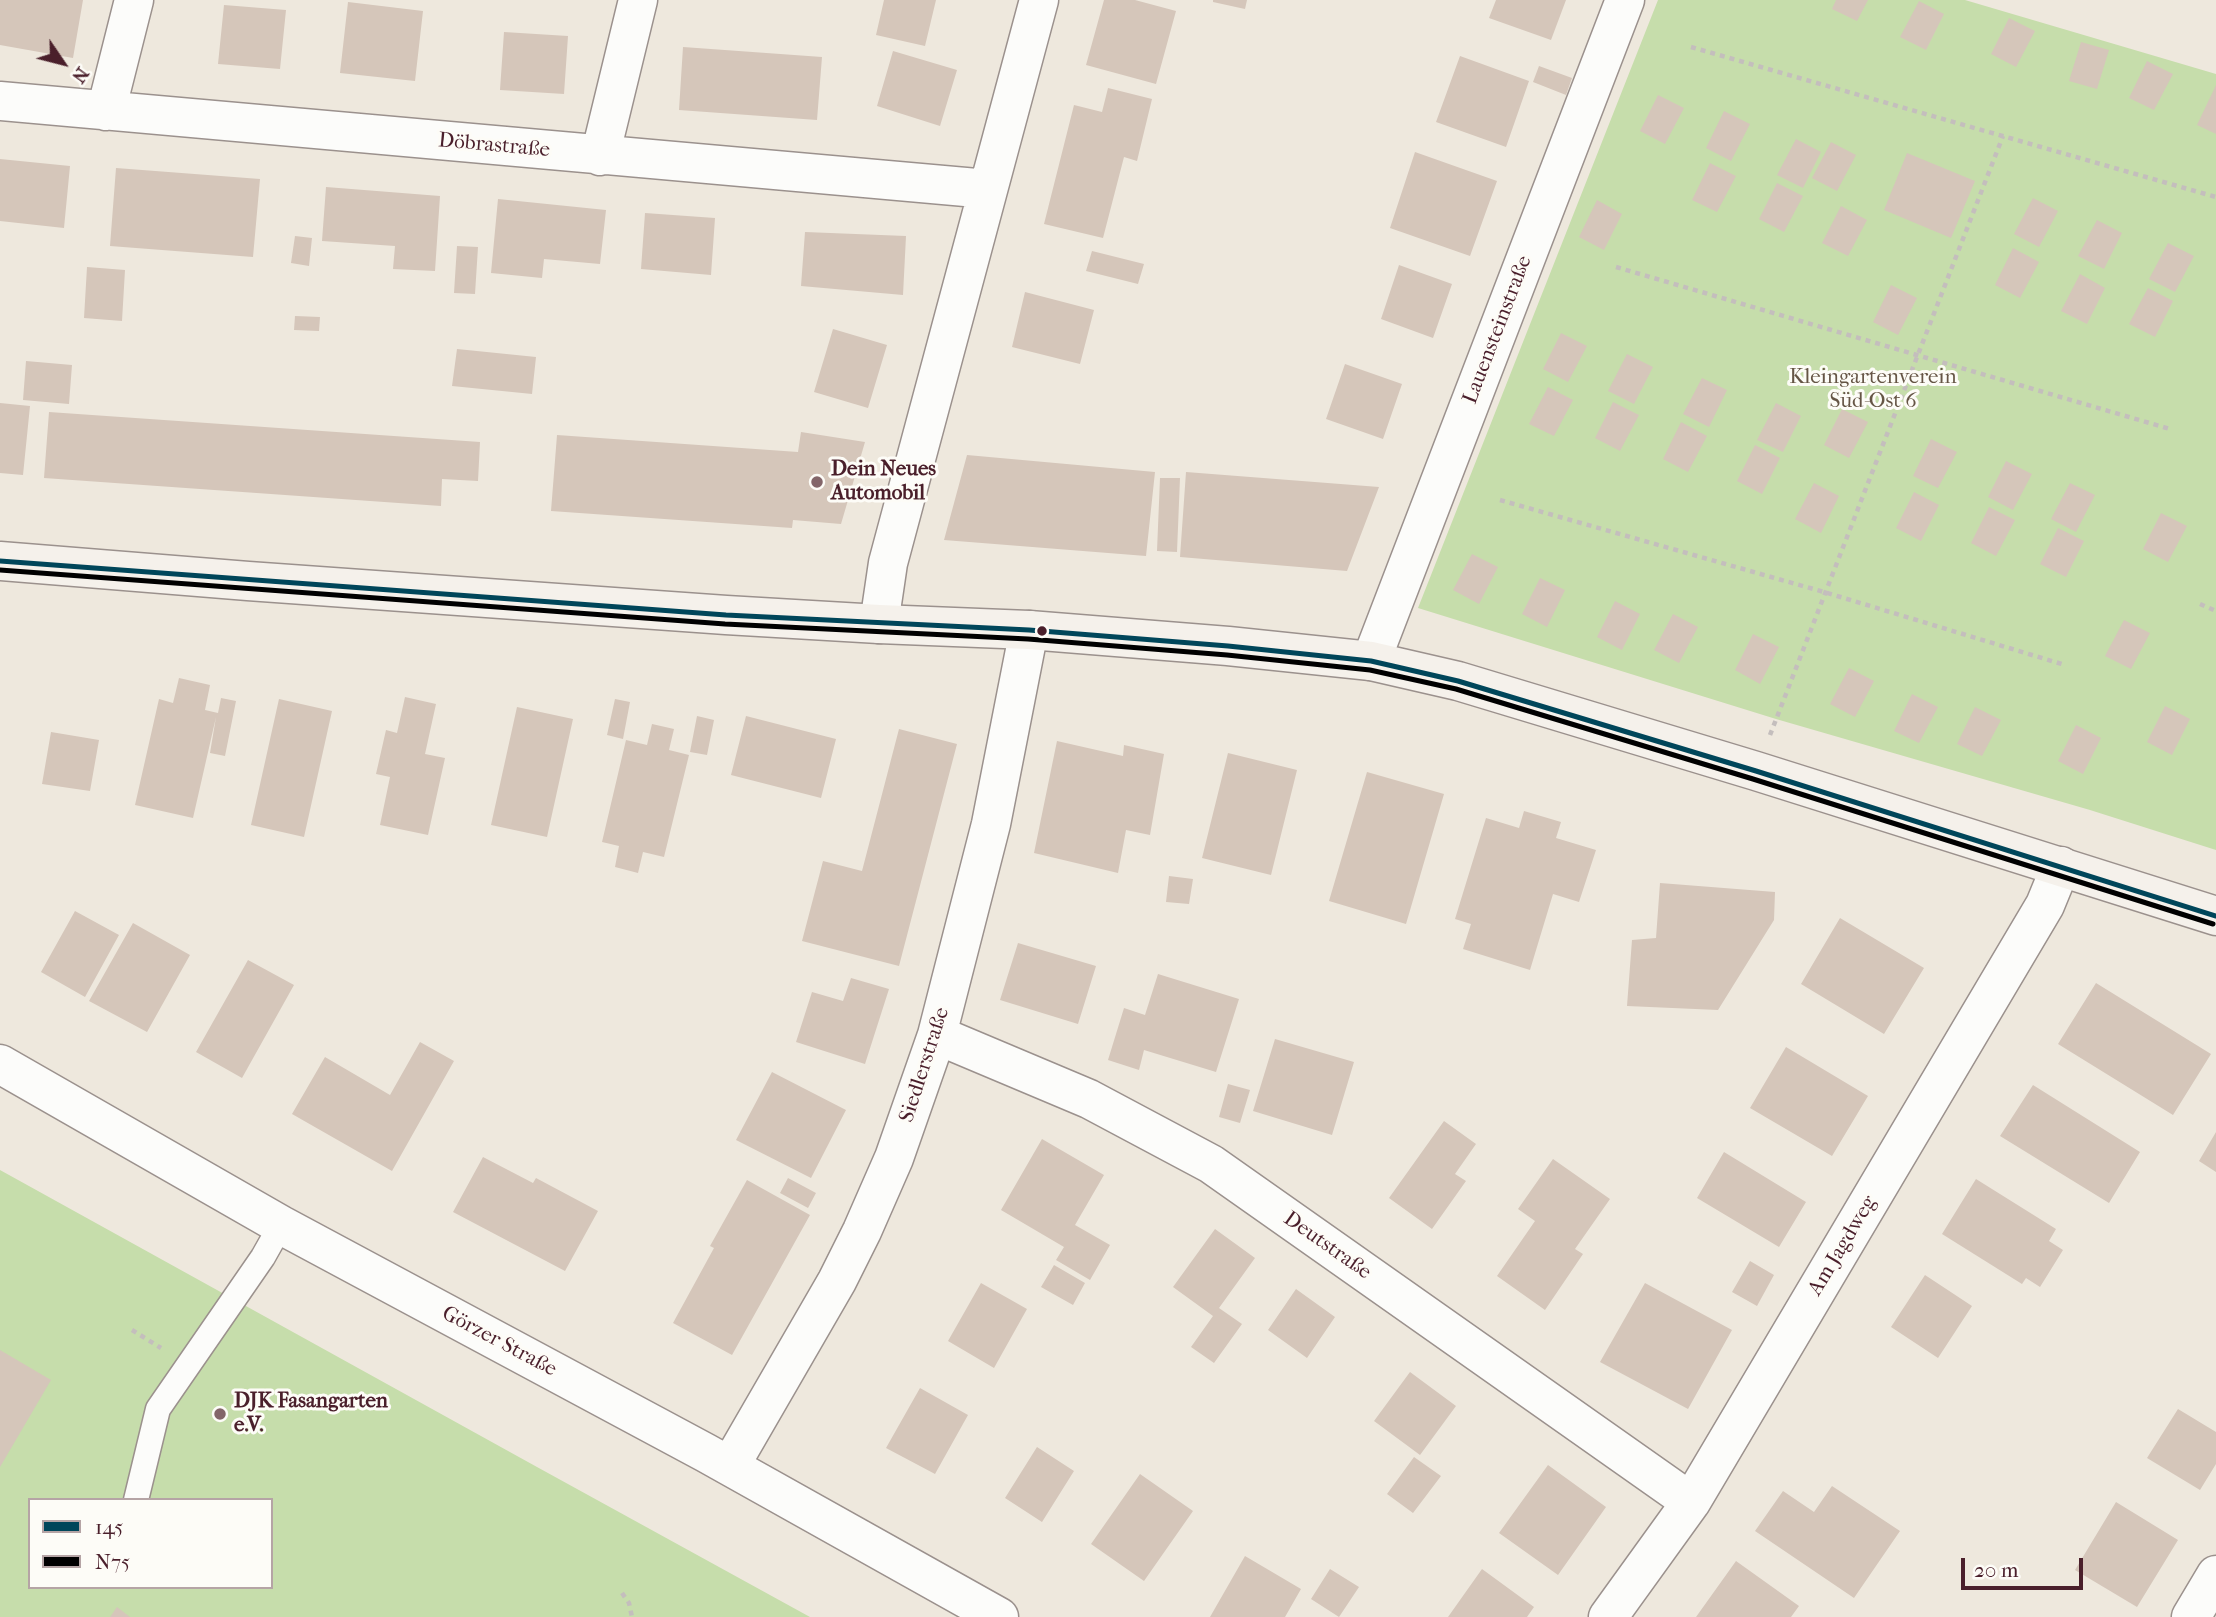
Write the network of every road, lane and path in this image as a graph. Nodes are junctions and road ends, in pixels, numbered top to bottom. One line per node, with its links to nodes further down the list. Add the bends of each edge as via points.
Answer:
1 (134, 0): 7 (street)
2 (638, 0): 9 (street)
3 (1039, 0): 10 (street)
4 (1625, 0): 22 (street, Lauensteinstraße)
5 (1691, 47): 8 (path)
6 (0, 101): 7 (street, Döbrastraße)
7 (106, 111): 9 (street, Döbrastraße)
8 (2003, 136): 11 (path); 13 (path)
9 (600, 156): 10 (street, Döbrastraße)
10 (988, 189): 20 (street, via 888,563)
11 (2216, 197)
12 (1616, 267): 13 (path)
13 (1917, 355): 14 (path); 17 (path)
14 (2170, 429)
15 (1500, 500): 17 (path)
16 (0, 561): 20 (street)
17 (1824, 592): 23 (path); 24 (path)
18 (2200, 604): 19 (path)
19 (2216, 611)
20 (879, 624): 21 (street)
21 (1029, 630): 22 (street); 27 (street, Siedlerstraße, via 991,824)
22 (1371, 661): 25 (street, via 1458,681)
23 (2065, 665)
24 (1776, 719)
25 (2061, 866): 26 (street); 32 (street, Am Jagdweg, via 2045,905)
26 (2216, 916)
27 (937, 1035): 30 (street, Siedlerstraße, via 894,1158 862,1231); 32 (street, Deutstraße, via 1089,1099 1211,1164)
28 (0, 1064): 29 (street, Görzer Straße)
29 (281, 1225): 30 (street, Görzer Straße); 31 (lane, via 158,1409)
30 (730, 1466): 36 (street, Görzer Straße)
31 (136, 1498)
32 (1691, 1502): 37 (street, Am Jagdweg)
33 (2216, 1576): 38 (street)
34 (622, 1593): 35 (path)
35 (632, 1617)
36 (999, 1617)
37 (1608, 1617)
38 (2191, 1617)

